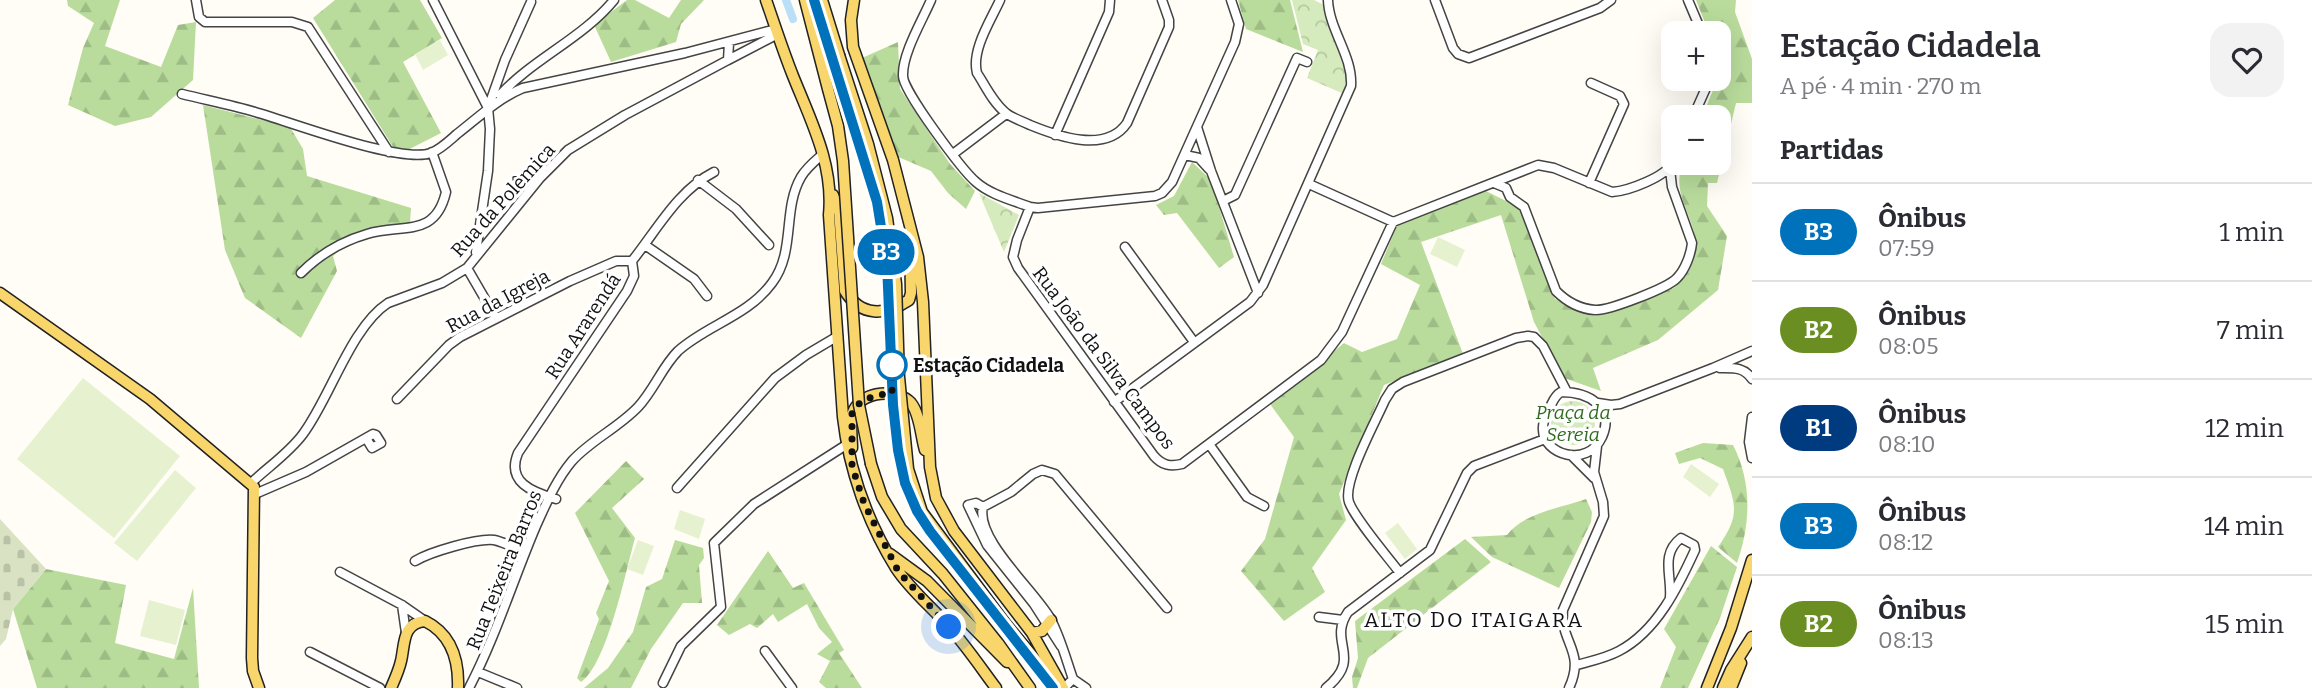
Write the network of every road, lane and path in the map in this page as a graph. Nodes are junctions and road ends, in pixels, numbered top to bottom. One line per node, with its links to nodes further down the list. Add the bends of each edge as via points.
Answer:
1 (195, 0): 29 (street, via 205,22 292,22 307,27)
2 (433, 0): 25 (street)
3 (614, 0): 25 (street, via 519,76)
4 (766, 0): 19 (main road)
5 (805, 0): 109 (main road, bridge, via 843,161 859,405 871,464 882,497 901,529 943,574)
6 (822, 0): 122 (main road, bridge, via 887,218 908,469 922,512 1004,622)
7 (854, 0): 49 (main road, via 853,47)
8 (932, 0): 32 (street, via 906,57 903,80)
9 (1000, 0): 26 (street, via 975,66)
10 (1110, 0): 28 (street, via 1109,12)
11 (1162, 0): 28 (street, via 1169,27 1122,130 1084,140)
12 (1231, 0): 27 (street, via 1238,33)
13 (1328, 0): 43 (street, via 1351,86)
14 (1435, 0): 15 (street, via 1453,48 1469,58)
15 (1611, 0)
16 (1688, 0): 18 (street)
17 (531, 2): 25 (street)
18 (1697, 21)
19 (777, 32): 20 (street); 21 (street, Rua da Polêmica); 31 (main road)
20 (729, 43): 21 (street); 25 (street, via 539,83 508,94)
21 (728, 60): 54 (street, Rua da Polêmica, via 568,150)
22 (1307, 62): 47 (street, via 1297,58 1234,195)
23 (1591, 83): 42 (street, via 1616,93 1624,104)
24 (182, 94): 29 (street)
25 (488, 108): 30 (street); 54 (street, via 488,171)
26 (1006, 114): 28 (street); 32 (street)
27 (1197, 127): 33 (street); 34 (street)
28 (1055, 135)
29 (389, 152): 30 (street, via 418,156)
30 (432, 152): 57 (street, via 446,192 431,221 411,229 366,234 321,256)
31 (823, 154): 46 (main road); 87 (street, Rua Teixeira Barros, via 797,186 784,262 765,292 678,351 626,419 572,461)
32 (953, 154): 48 (street, via 977,184)
33 (1185, 155): 34 (street, via 1199,158); 48 (street, via 1172,181 1155,196)
34 (1211, 171): 47 (street)
35 (714, 172): 40 (street, Rua Ararendá)
36 (1661, 174): 39 (street)
37 (1672, 175): 44 (street)
38 (1509, 176): 41 (street); 42 (street, via 1543,165); 45 (street)
39 (1657, 177): 42 (street, via 1619,192); 44 (street)
40 (698, 180): 51 (street, Rua Ararendá); 52 (street, via 736,209)
41 (1494, 183): 45 (street); 50 (street)
42 (1589, 183)
43 (1309, 184): 50 (street); 59 (street)
44 (1672, 187): 45 (street, via 1692,243 1678,278 1662,289 1601,310 1584,309 1556,291 1524,207)
45 (1506, 188)
46 (832, 193): 49 (main road, via 839,210 845,291 852,303 869,312 909,300); 62 (main road, via 829,215)
47 (1223, 201): 59 (street)
48 (1030, 207): 69 (street, Rua João da Silva Campos, via 1013,257 1017,268)
49 (910, 221): 82 (main road, via 923,302)
50 (1392, 222): 76 (street, Rua João da Silva Campos, via 1331,349)
51 (645, 245): 55 (street, Rua Ararendá); 60 (street, via 694,279)
52 (769, 245)
53 (1125, 247): 63 (street)
54 (475, 255): 56 (street, Rua da Polêmica)
55 (632, 261): 61 (street, Rua da Igreja, via 616,261); 87 (street, Rua Ararendá, via 634,276 627,292 514,461 520,482)
56 (467, 268): 61 (street); 84 (street, Rua da Polêmica, via 380,308 365,325 302,435)
57 (302, 273)
58 (0, 293): 84 (main road, via 150,399)
59 (1258, 293): 63 (street)
60 (707, 296)
61 (496, 317): 68 (street, Rua da Igreja, via 449,345)
62 (838, 336): 77 (main road); 85 (street, via 775,378)
63 (1194, 342): 69 (street)
64 (1752, 351): 65 (street)
65 (1713, 368): 66 (street, via 1739,368); 71 (street)
66 (1752, 379)
67 (1567, 392): 70 (street); 75 (street, via 1556,396 1543,423); 95 (street, via 1539,340 1522,336 1392,389 1347,494 1352,508)
68 (397, 399)
69 (1114, 402): 76 (street, Rua João da Silva Campos, via 1160,462 1182,464)
70 (1596, 402): 71 (street); 73 (street, via 1603,409)
71 (1620, 404): 73 (street)
72 (1752, 417): 80 (street)
73 (1606, 426): 78 (street)
74 (366, 438): 86 (street)
75 (1545, 439): 79 (street); 95 (street, via 1474,466 1430,550)
76 (1209, 444): 88 (street, via 1247,497)
77 (846, 445): 81 (main road); 112 (street, via 754,504 714,543 719,610 690,636)
78 (1597, 446): 79 (street, via 1585,455); 83 (street)
79 (1571, 456): 83 (street)
80 (1752, 458)
81 (852, 466): 82 (main road, via 855,407 863,400 892,393 914,408); 90 (main road)
82 (930, 467): 104 (main road, via 936,498 954,531)
83 (1595, 480): 108 (street, via 1604,516 1563,610)
84 (251, 483): 86 (main road)
85 (677, 488)
86 (255, 494): 113 (main road, via 252,658)
87 (553, 498): 91 (street, Rua Teixeira Barros)
88 (1264, 506)
89 (983, 507): 98 (street, via 1033,474 1042,470 1055,474); 102 (street, via 981,519 992,541); 102 (street, via 968,505 987,545)
90 (887, 551): 109 (main road, via 927,581); 120 (main road, via 898,571)
91 (524, 553): 92 (street, via 485,540); 110 (street, Rua Teixeira Barros)
92 (415, 561)
93 (1752, 561): 126 (main road)
94 (340, 572): 97 (street)
95 (1400, 573): 100 (street)
96 (1670, 597): 96 (street, via 1695,547 1681,538 1667,564); 108 (street, via 1626,648)
97 (402, 605): 101 (street); 103 (street)
98 (1167, 608)
99 (1319, 617): 100 (street)
100 (1343, 620): 124 (street, via 1344,665)
101 (425, 621): 103 (main road); 116 (main road, via 451,646)
102 (1049, 622): 104 (main road, via 1042,631); 111 (street)
103 (406, 633): 115 (main road)
104 (1032, 633): 122 (main road)
105 (1752, 637): 127 (main road); 128 (main road)
106 (765, 651): 119 (street)
107 (310, 652): 114 (street)
108 (1577, 665): 125 (street)
109 (1013, 666): 121 (main road)
110 (478, 672): 117 (street, Rua Teixeira Barros); 118 (street)
111 (1073, 680): 122 (street); 123 (street)
112 (663, 683)
113 (259, 688)
114 (380, 688)
115 (391, 688)
116 (458, 688)
117 (469, 688)
118 (517, 688)
119 (792, 688)
120 (996, 688)
121 (1030, 688)
122 (1062, 688)
123 (1086, 688)
124 (1326, 688)
125 (1569, 688)
126 (1707, 688)
127 (1723, 688)
128 (1731, 688)

